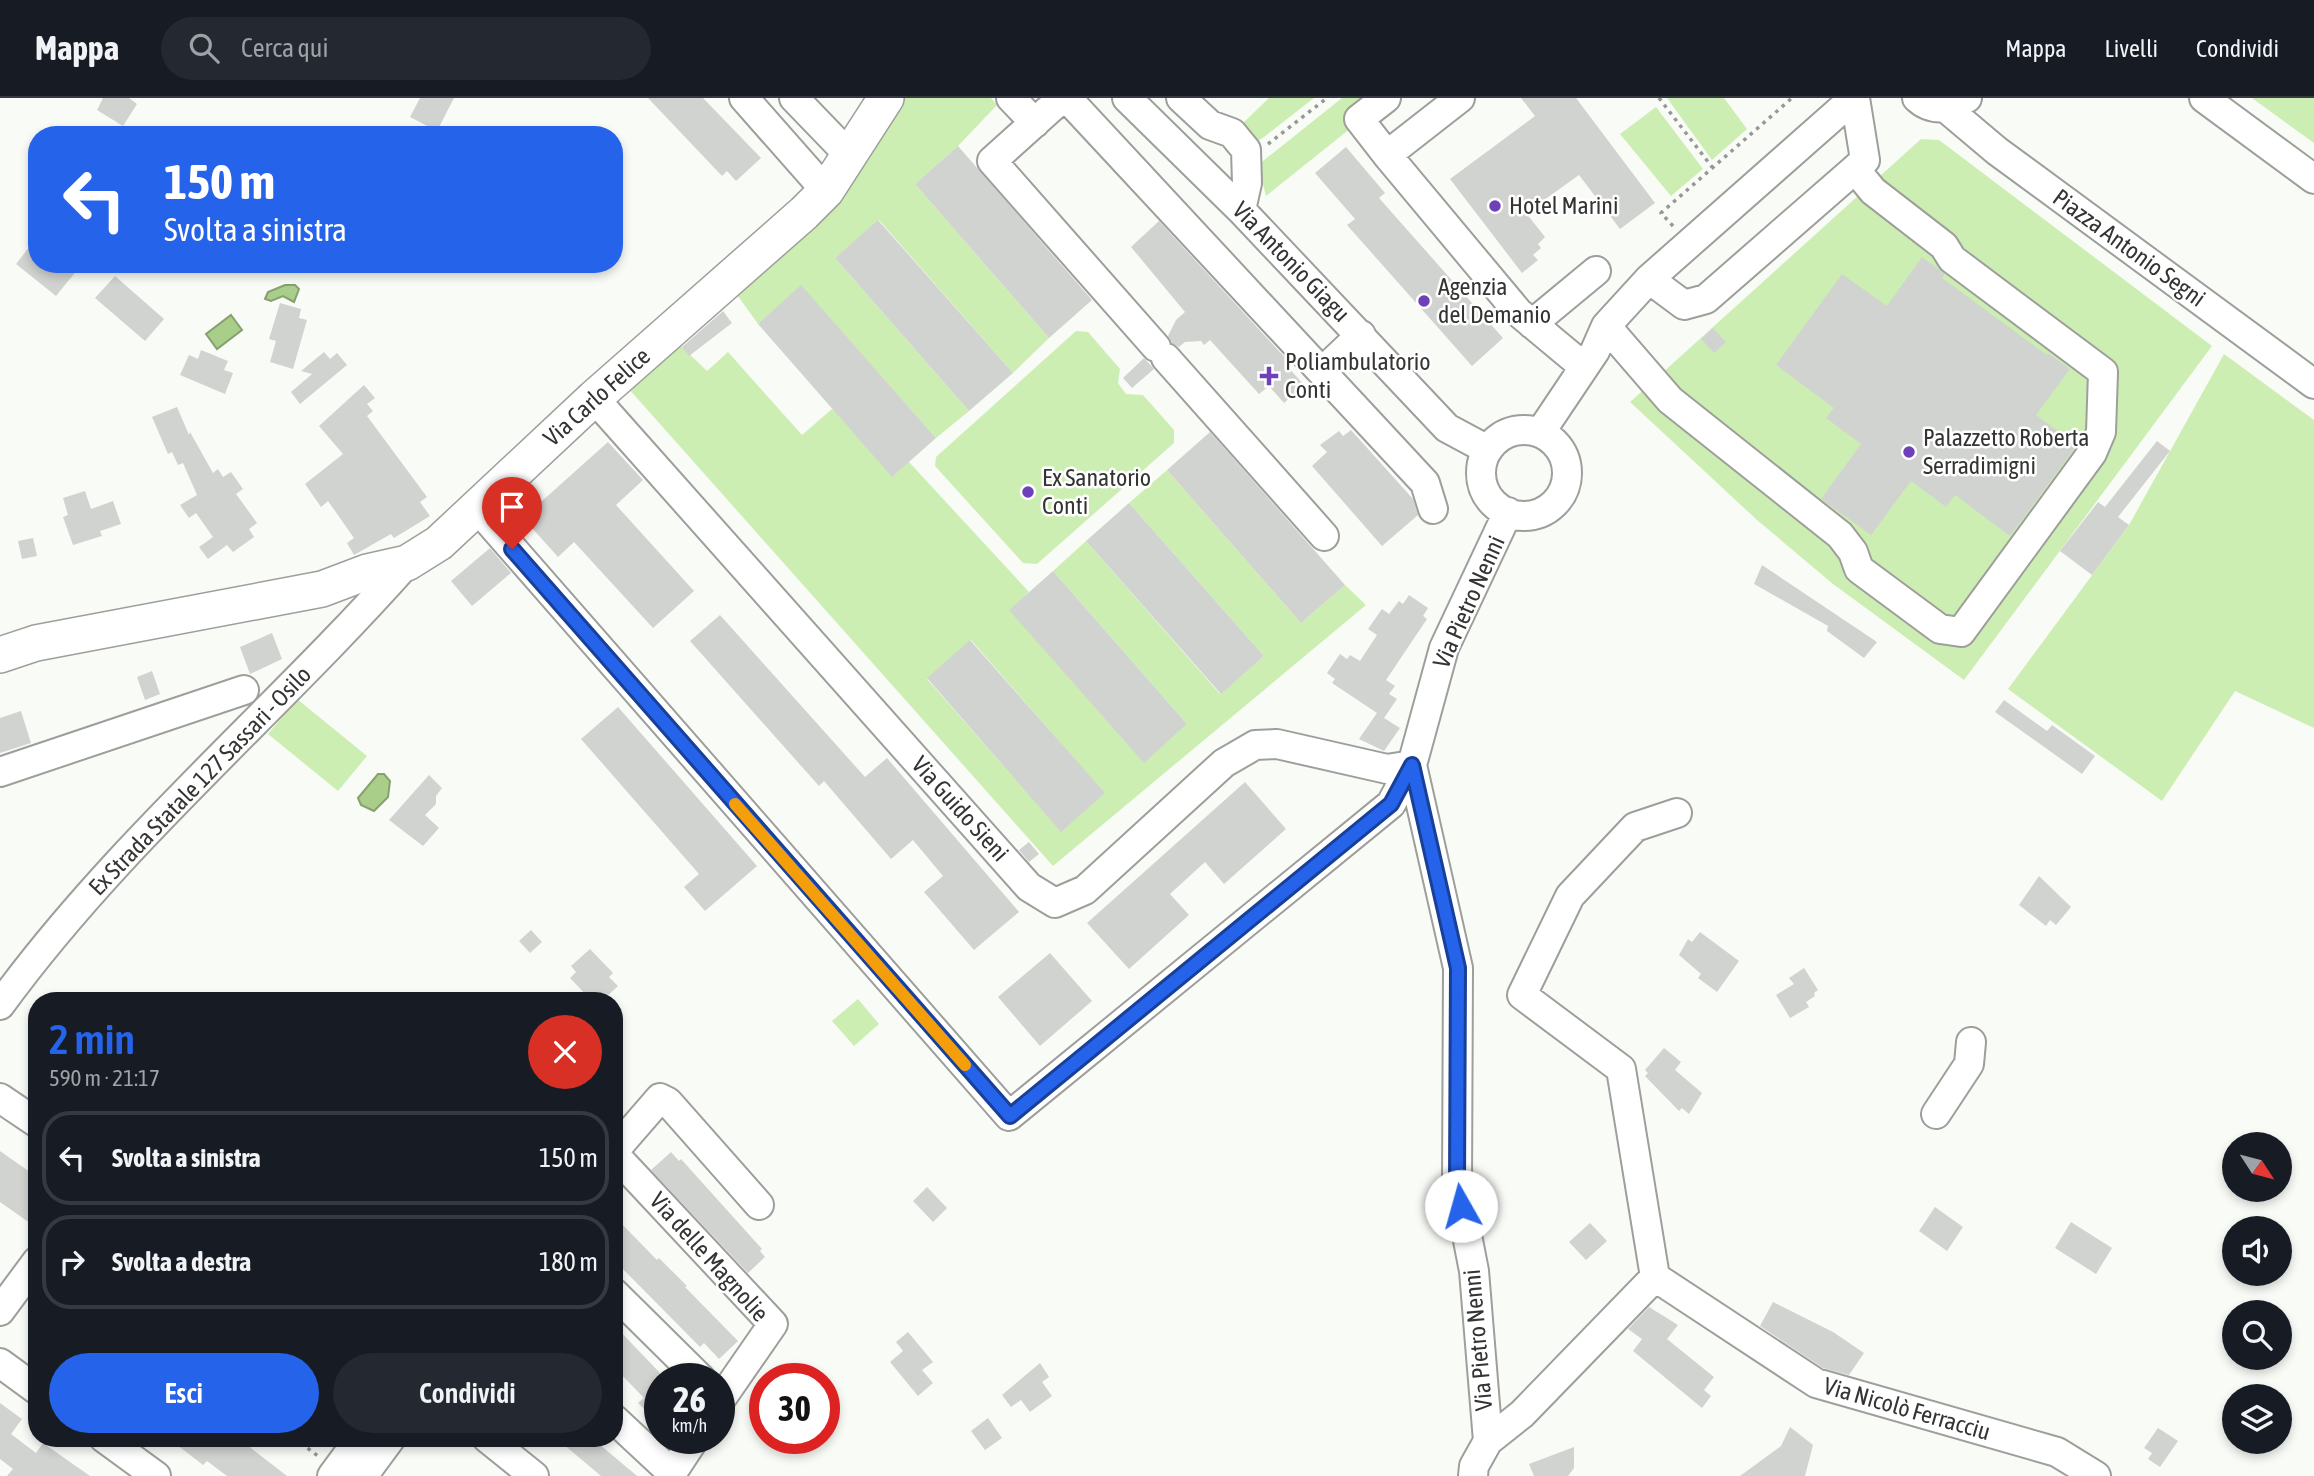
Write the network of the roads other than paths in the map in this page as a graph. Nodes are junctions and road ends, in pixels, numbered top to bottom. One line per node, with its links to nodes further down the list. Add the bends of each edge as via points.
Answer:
1 (744, 98): 16 (street)
2 (794, 98): 15 (street)
3 (886, 98): 18 (main road, Via Carlo Felice)
4 (1011, 98): 14 (street)
5 (1065, 98): 14 (street); 29 (street)
6 (1127, 98): 22 (street, Via Antonio Giagu)
7 (1181, 98): 22 (street, via 1210,125 1232,133 1246,150 1247,183)
8 (1385, 98): 17 (street, via 1359,119)
9 (1460, 98): 17 (street)
10 (1855, 98): 19 (street, via 1865,160); 24 (street)
11 (1917, 98): 13 (street, via 1933,107)
12 (2204, 98): 20 (street)
13 (1956, 103): 30 (street, Piazza Antonio Segni, via 1997,151)
14 (1035, 123): 37 (street, via 992,161)
15 (820, 126): 16 (street); 18 (street)
16 (793, 152): 21 (street)
17 (1387, 155): 25 (street)
18 (850, 156): 21 (main road, Via Carlo Felice)
19 (1855, 169): 24 (street, via 1706,299 1684,305); 26 (street, via 1873,191 1944,246 1952,259 2103,372 2101,432 2092,453 1961,632 1940,629 1859,569 1840,535 1670,400)
20 (2314, 179)
21 (826, 191): 31 (main road, Via Carlo Felice)
22 (1241, 210): 27 (street, Via Antonio Giagu)
23 (1596, 271): 25 (street)
24 (1648, 279): 26 (street)
25 (1532, 324): 28 (street)
26 (1606, 326): 28 (street)
27 (1361, 335): 29 (street); 33 (street, Via Antonio Giagu, via 1447,428)
28 (1584, 367): 32 (street)
29 (1323, 371): 35 (street, via 1424,483)
30 (2314, 384)
31 (594, 398): 34 (main road, Via Carlo Felice); 41 (street, Via Guido Sieni, via 1030,887 1055,903 1085,890 1224,763 1255,745 1277,744 1387,769)
32 (1541, 433): 33 (street, via 1506,434); 36 (street, via 1552,440 1566,461 1564,486 1548,508 1522,516)
33 (1488, 450): 36 (street, via 1483,486 1497,506)
34 (477, 508): 38 (main road, Via Carlo Felice); 41 (street, via 1010,1116 1391,804)
35 (1433, 509)
36 (1508, 512): 41 (street, Via Pietro Nenni, via 1444,648)
37 (1324, 536)
38 (407, 563): 39 (main road, Via Carlo Felice, via 322,589 36,643); 44 (street, Ex Strada Statale 127 Sassari - Osilo, via 113,867)
39 (0, 655)
40 (244, 690): 42 (street)
41 (1412, 765): 61 (street, Via Pietro Nenni, via 1458,968 1457,1184 1474,1271)
42 (0, 772)
43 (1677, 813): 53 (street, via 1635,827 1570,896 1522,995 1621,1069)
44 (0, 1005)
45 (1970, 1042): 47 (street, via 1969,1064)
46 (0, 1098): 48 (street)
47 (1936, 1114)
48 (28, 1117)
49 (623, 1141): 51 (street, Via delle Magnolie, via 660,1098)
50 (623, 1162): 58 (street, Via delle Magnolie, via 774,1324)
51 (759, 1205)
52 (28, 1273): 55 (street)
53 (1655, 1277): 61 (street, via 1522,1414); 72 (street, Via Nicolò Ferracciu, via 1816,1383 2057,1452)
54 (623, 1302): 57 (street)
55 (0, 1311)
56 (0, 1363): 59 (street)
57 (685, 1363)
58 (735, 1378)
59 (28, 1383)
60 (623, 1428): 68 (street)
61 (1488, 1441): 71 (street, Via Pietro Nenni)
62 (116, 1447): 69 (street)
63 (356, 1447): 67 (street)
64 (379, 1447): 67 (street)
65 (498, 1447): 70 (street)
66 (685, 1454): 68 (street)
67 (344, 1474)
68 (671, 1475)
69 (156, 1476)
70 (534, 1476)
71 (1473, 1476)
72 (2096, 1476)

